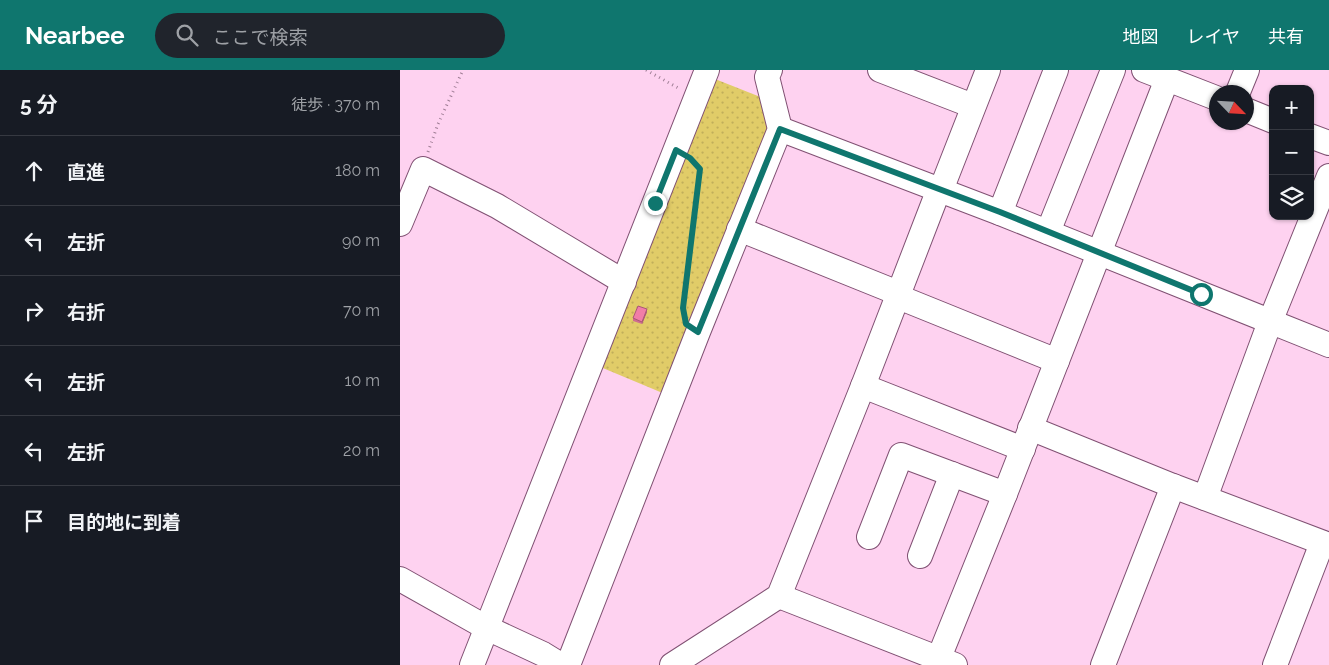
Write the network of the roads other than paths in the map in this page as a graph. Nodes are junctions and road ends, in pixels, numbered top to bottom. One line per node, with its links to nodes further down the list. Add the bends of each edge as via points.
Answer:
1 (707, 70): 25 (street)
2 (770, 70): 15 (street, via 767,77)
3 (880, 70): 12 (street)
4 (988, 70): 12 (street)
5 (1056, 70): 20 (street)
6 (1113, 70): 23 (street)
7 (1144, 70): 9 (street)
8 (1247, 70): 10 (street)
9 (1168, 80): 11 (street); 24 (street)
10 (1241, 85)
11 (1209, 95)
12 (973, 106): 19 (street)
13 (1254, 113): 14 (street)
14 (1269, 119)
15 (780, 129): 19 (street); 22 (street)
16 (1314, 137): 17 (street)
17 (1329, 143)
18 (1329, 176): 27 (street)
19 (940, 190): 20 (street); 26 (street)
20 (1000, 212): 23 (street)
21 (400, 224): 25 (street, via 423,169 497,206)
22 (739, 229): 26 (street); 45 (street)
23 (1048, 232): 24 (street)
24 (1099, 253): 27 (street); 29 (street)
25 (624, 282): 41 (street)
26 (898, 293): 29 (street, via 906,300); 30 (street)
27 (1270, 322): 28 (street); 35 (street)
28 (1329, 345)
29 (1056, 360): 31 (street)
30 (863, 386): 31 (street); 40 (street)
31 (1026, 439): 33 (street); 34 (street)
32 (952, 474): 34 (street); 36 (street, via 902,455); 38 (street)
33 (1173, 486): 35 (street); 47 (street)
34 (1005, 494): 42 (street)
35 (1205, 498): 37 (street)
36 (869, 537)
37 (1326, 544): 48 (street)
38 (920, 556)
39 (400, 579): 41 (street)
40 (779, 596): 42 (street); 46 (street)
41 (487, 628): 43 (street); 44 (street)
42 (943, 663)
43 (472, 665)
44 (562, 665)
45 (568, 665)
46 (672, 665)
47 (1104, 665)
48 (1275, 665)

